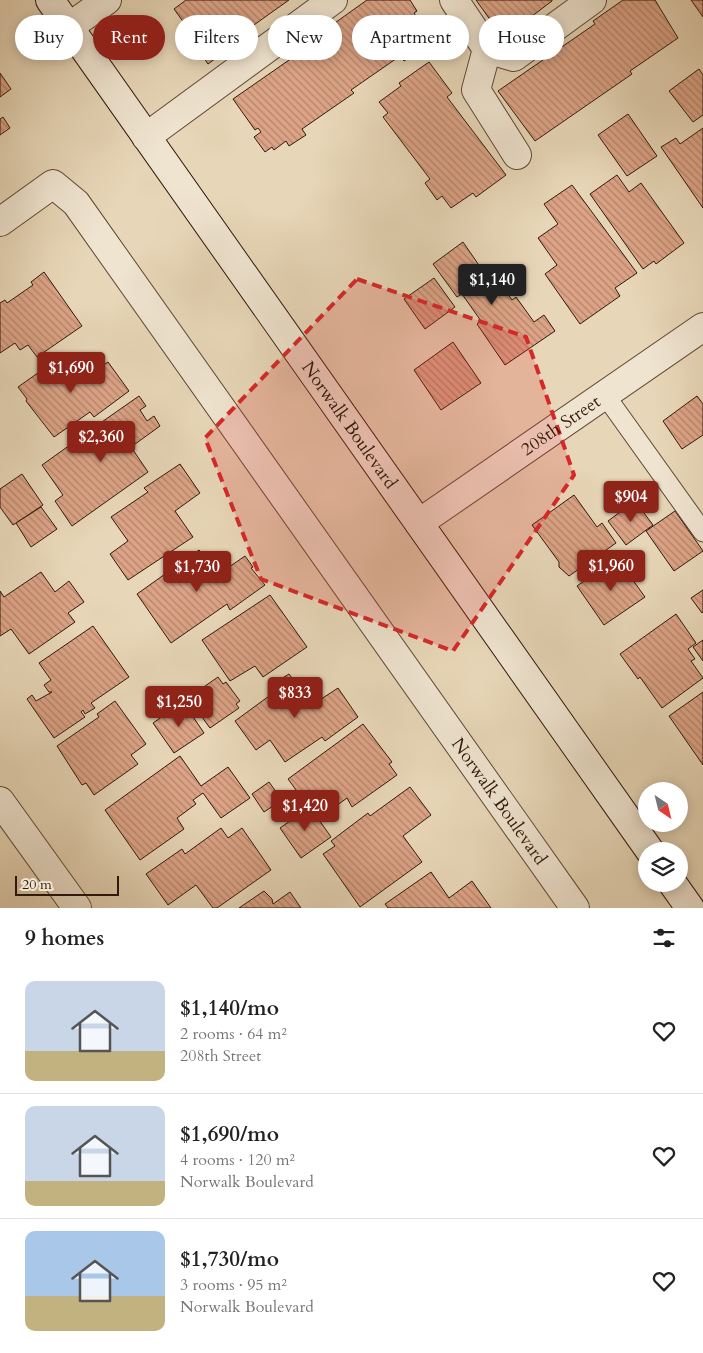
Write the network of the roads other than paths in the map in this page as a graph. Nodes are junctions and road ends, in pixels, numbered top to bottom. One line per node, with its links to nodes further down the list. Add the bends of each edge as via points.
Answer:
1 (50, 0): 6 (street, Norwalk Boulevard)
2 (107, 0): 7 (street)
3 (334, 0): 12 (street)
4 (454, 0): 9 (street)
5 (592, 0): 8 (street)
6 (61, 15)
7 (83, 17)
8 (564, 20)
9 (479, 37)
10 (83, 47): 12 (street, Norwalk Boulevard)
11 (484, 60): 13 (street, via 476,90)
12 (146, 136): 17 (street, Norwalk Boulevard)
13 (517, 155)
14 (0, 222): 23 (street, Norwalk Boulevard, via 53,184 76,203)
15 (703, 327): 16 (street, 208th Street)
16 (605, 394): 17 (street, 208th Street); 18 (lane)
17 (418, 523): 20 (street, Norwalk Boulevard)
18 (703, 532)
19 (0, 802): 22 (street)
20 (644, 842)
21 (678, 892): 24 (street)
22 (77, 908)
23 (575, 908)
24 (690, 908)

